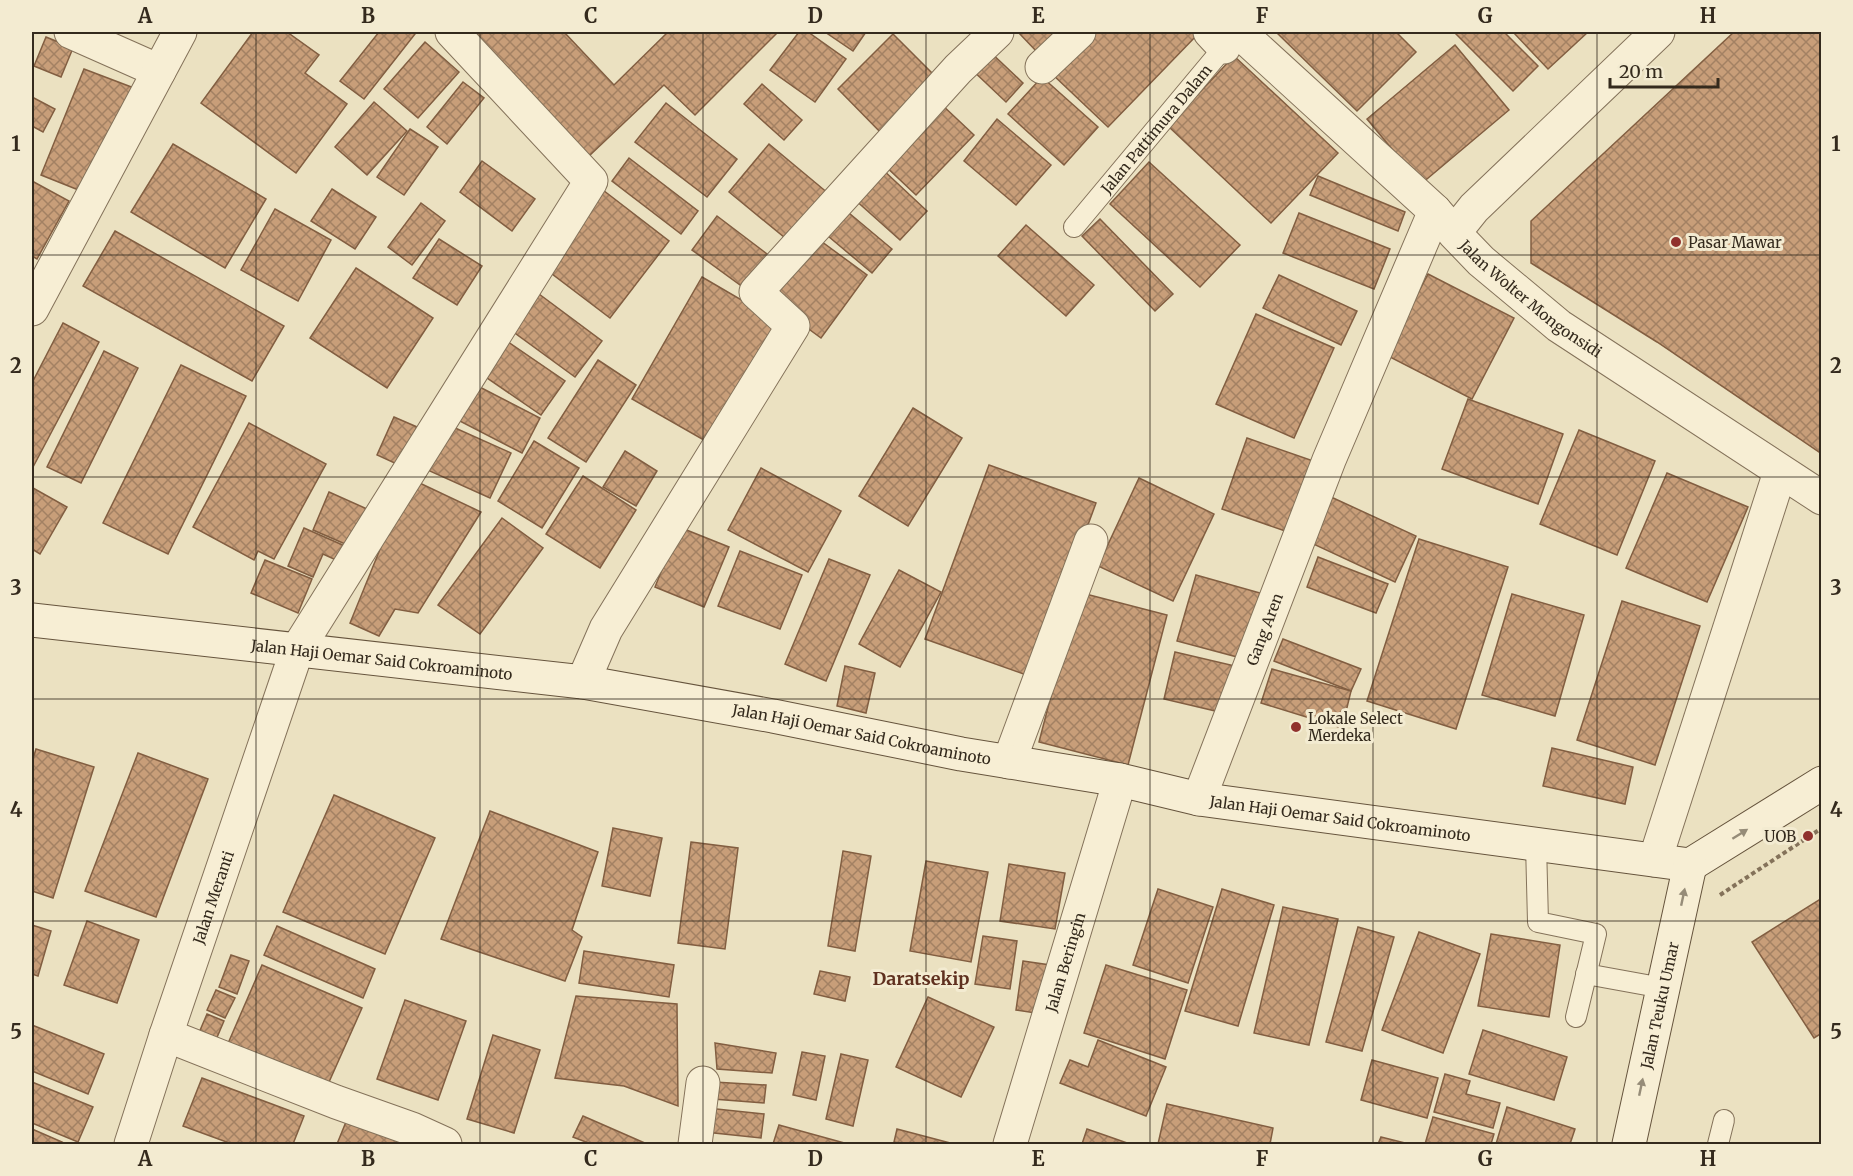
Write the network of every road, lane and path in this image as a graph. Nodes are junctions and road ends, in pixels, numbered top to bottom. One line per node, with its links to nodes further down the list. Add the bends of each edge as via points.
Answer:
1 (71, 32): 9 (street)
2 (180, 32): 9 (street)
3 (452, 32): 17 (street, Jalan Meranti, via 591,181)
4 (997, 32): 18 (street, via 958,69 756,292 793,326 606,629)
5 (1079, 32): 8 (street)
6 (1658, 32): 10 (street, Jalan Wolter Mongonsidi, via 1474,208)
7 (1227, 35): 10 (street); 11 (lane, Jalan Pattimura Dalam)
8 (1042, 67)
9 (159, 71): 12 (street)
10 (1445, 222): 13 (street, Jalan Wolter Mongonsidi, via 1480,261 1559,326); 22 (street, Gang Aren, via 1329,460)
11 (1074, 227)
12 (32, 309)
13 (1780, 472): 14 (street, Jalan Wolter Mongonsidi); 25 (street)
14 (1821, 498)
15 (1091, 541): 19 (street)
16 (32, 620): 17 (street, Jalan Haji Oemar Said Cokroaminoto)
17 (297, 650): 18 (street, Jalan Haji Oemar Said Cokroaminoto); 31 (street, Jalan Meranti)
18 (583, 682): 19 (street, Jalan Haji Oemar Said Cokroaminoto)
19 (1010, 762): 20 (street, Jalan Haji Oemar Said Cokroaminoto)
20 (1120, 780): 22 (street, Jalan Haji Oemar Said Cokroaminoto); 37 (street, Jalan Beringin)
21 (1821, 783): 26 (street, one-way to 21)
22 (1199, 799): 24 (street, Jalan Haji Oemar Said Cokroaminoto)
23 (1821, 828): 27 (path)
24 (1536, 844): 25 (street, Jalan Haji Oemar Said Cokroaminoto); 28 (lane, via 1538,922 1596,934)
25 (1655, 860): 26 (street, Jalan Haji Oemar Said Cokroaminoto)
26 (1690, 865): 29 (street, Jalan Teuku Umar, one-way to 26)
27 (1716, 898)
28 (1586, 974): 29 (lane); 30 (lane)
29 (1663, 988): 38 (street, Jalan Teuku Umar, one-way to 29)
30 (1576, 1017)
31 (166, 1035): 34 (street, Jalan Meranti); 35 (street)
32 (704, 1083): 36 (street)
33 (1724, 1120): 39 (lane)
34 (130, 1144)
35 (445, 1144)
36 (695, 1144)
37 (1010, 1144)
38 (1629, 1144)
39 (1718, 1144)

